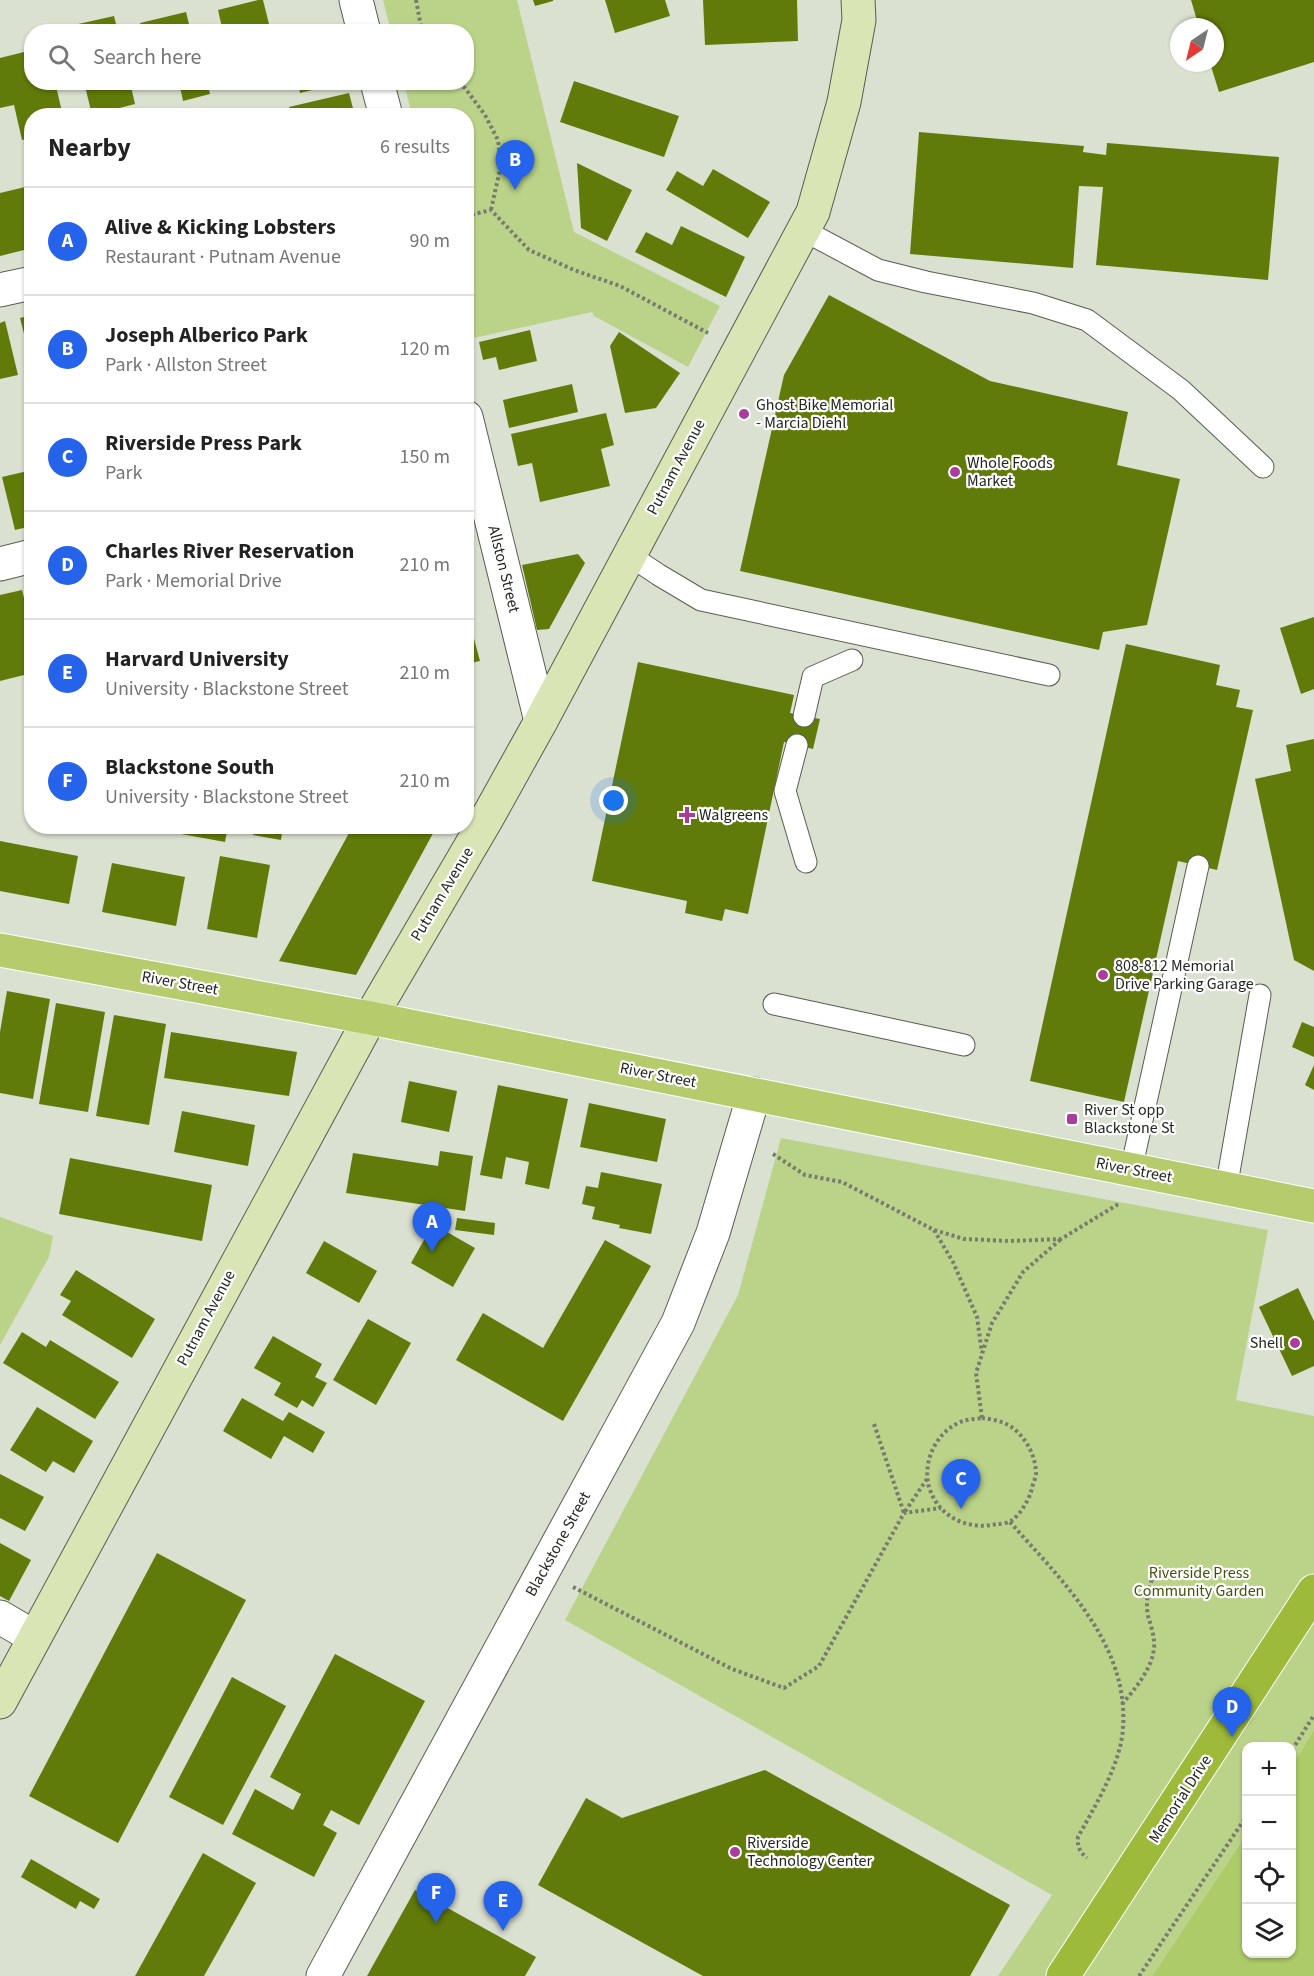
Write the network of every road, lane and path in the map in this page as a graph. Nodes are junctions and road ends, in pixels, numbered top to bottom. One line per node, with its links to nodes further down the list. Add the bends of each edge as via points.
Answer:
1 (356, 0): 4 (street)
2 (416, 0): 5 (path)
3 (858, 0): 11 (main road, Putnam Avenue, via 859,20 844,102 813,212)
4 (362, 24)
5 (421, 24)
6 (379, 90): 8 (street)
7 (466, 90): 9 (path, via 498,140 501,165)
8 (384, 108)
9 (491, 210): 10 (path); 14 (path, via 529,250 620,286)
10 (474, 214)
11 (803, 230): 16 (lane, via 878,270 1033,303 1087,320 1181,390); 17 (main road, Putnam Avenue)
12 (24, 285): 13 (street)
13 (0, 290)
14 (709, 334)
15 (474, 458): 23 (street, Allston Street)
16 (1263, 467)
17 (629, 555): 21 (lane, via 701,600); 23 (main road, Putnam Avenue)
18 (24, 558): 19 (street)
19 (0, 564)
20 (852, 660): 22 (lane, via 813,677)
21 (1048, 675)
22 (804, 716)
23 (541, 721): 30 (main road, Putnam Avenue)
24 (797, 745): 25 (lane, via 785,791)
25 (806, 862)
26 (1198, 866): 34 (lane)
27 (0, 950): 30 (main road, River Street)
28 (1260, 995): 35 (lane)
29 (774, 1004): 31 (lane)
30 (370, 1017): 32 (main road, River Street); 50 (main road, Putnam Avenue)
31 (964, 1045)
32 (754, 1094): 34 (main road, River Street); 47 (street, Blackstone Street, via 713,1233 678,1323)
33 (773, 1154): 37 (path, via 805,1175 842,1182)
34 (1130, 1184): 35 (main road, River Street); 38 (path)
35 (1226, 1189): 36 (main road, River Street)
36 (1314, 1206)
37 (934, 1230): 38 (path, via 964,1239); 39 (path, via 977,1317)
38 (1061, 1239): 39 (path, via 1023,1272 992,1323)
39 (982, 1354): 40 (path, via 976,1373)
40 (981, 1418): 42 (path, via 963,1421 941,1435 931,1451); 45 (path, via 1010,1426 1034,1456 1036,1475 1028,1501)
41 (874, 1424): 44 (path)
42 (927, 1479): 43 (path); 44 (path)
43 (940, 1509): 44 (path); 45 (path, via 956,1521 974,1527)
44 (904, 1513): 47 (path, via 819,1666 784,1688 732,1669)
45 (1010, 1522): 52 (path, via 1092,1619 1118,1675)
46 (1156, 1570): 52 (path, via 1147,1598 1154,1649 1144,1674)
47 (543, 1572): 57 (street, Blackstone Street)
48 (1314, 1591): 58 (highway, Memorial Drive)
49 (0, 1617): 50 (street)
50 (34, 1636): 51 (main road, Putnam Avenue)
51 (0, 1702)
52 (1122, 1704): 56 (path, via 1118,1753 1078,1837 1078,1845)
53 (1314, 1715): 54 (path)
54 (1296, 1744)
55 (1242, 1823): 59 (path)
56 (1087, 1858)
57 (323, 1976)
58 (1063, 1976)
59 (1139, 1976)

